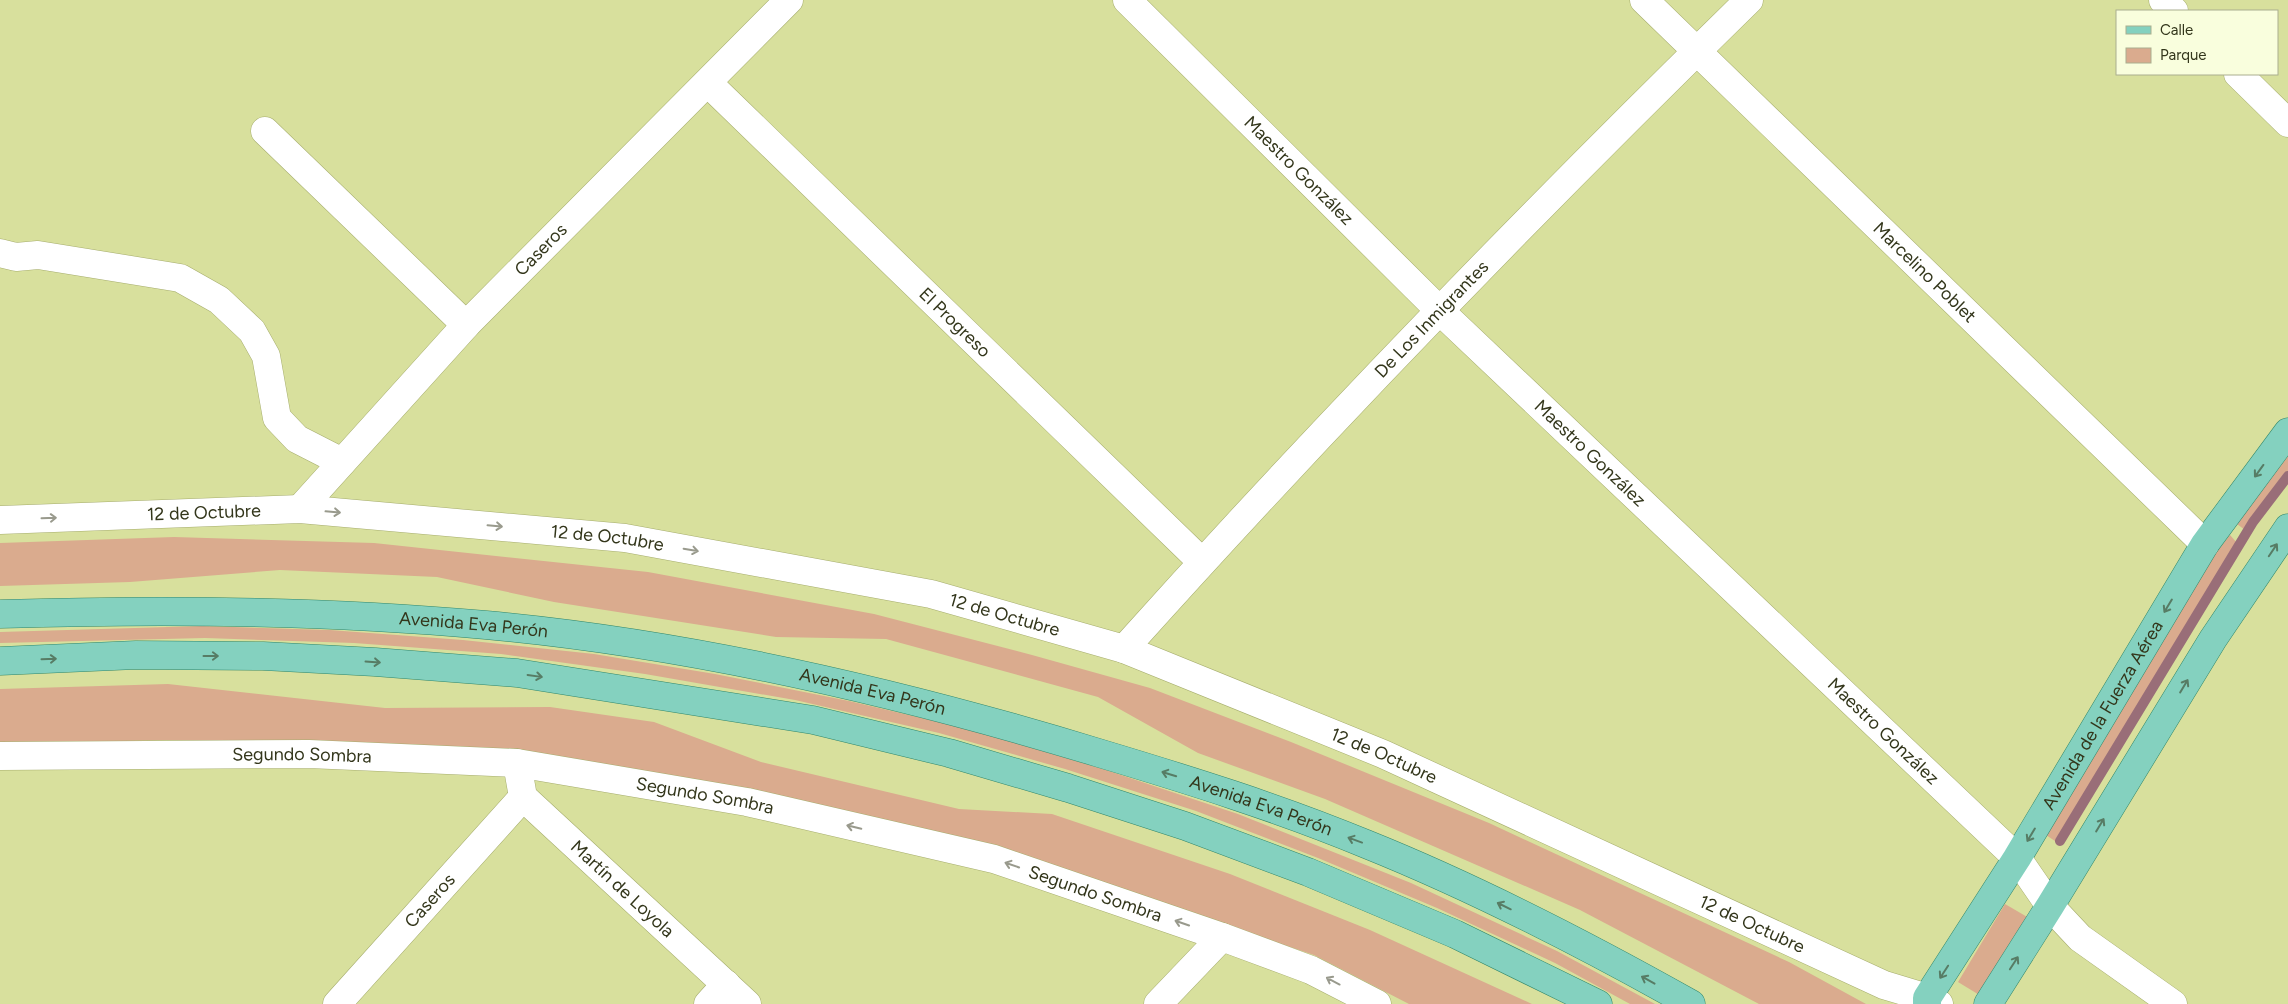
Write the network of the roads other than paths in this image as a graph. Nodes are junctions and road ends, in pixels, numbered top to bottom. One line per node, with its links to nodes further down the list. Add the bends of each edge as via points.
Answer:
1 (789, 0): 9 (street, Caseros)
2 (1127, 0): 13 (street, Maestro González)
3 (1644, 0): 7 (street, Marcelino Poblet)
4 (1749, 0): 7 (street, De Los Inmigrantes)
5 (2163, 0): 6 (street)
6 (2173, 10)
7 (1697, 51): 13 (street, De Los Inmigrantes); 20 (street, Marcelino Poblet)
8 (2239, 75): 10 (street)
9 (708, 83): 14 (street, Caseros); 21 (street, El Progreso)
10 (2288, 124)
11 (265, 131): 14 (street)
12 (0, 253): 16 (street, via 16,257 38,255 180,278 219,300 252,331 266,356 277,418 297,439)
13 (1439, 310): 21 (street, De Los Inmigrantes); 28 (street, Maestro González)
14 (466, 325): 16 (street, Caseros)
15 (2288, 432): 20 (main road, Avenida de la Fuerza Aérea, one-way to 20)
16 (342, 462): 17 (street, Caseros)
17 (300, 509): 18 (street, 12 de Octubre, one-way to 17); 23 (street, 12 de Octubre, one-way to 23, via 625,538 931,594)
18 (0, 520)
19 (2288, 528): 29 (main road, one-way to 19, via 2212,639)
20 (2205, 544): 28 (main road, Avenida de la Fuerza Aérea, one-way to 28)
21 (1202, 562): 23 (street, De Los Inmigrantes)
22 (0, 614): 39 (main road, Avenida Eva Perón, one-way to 22, via 1499,903 1367,844 1180,777 989,719 827,679 657,647 479,624 347,615 118,610)
23 (1124, 649): 32 (street, 12 de Octubre, via 1383,754 1884,985)
24 (0, 661): 38 (main road, one-way to 38, via 263,656 375,662 517,673 812,720 958,755 1186,826 1308,872 1455,934)
25 (0, 756): 26 (street, Segundo Sombra, via 309,754)
26 (517, 763): 27 (street); 30 (street, Segundo Sombra, one-way to 26, via 994,859 747,802)
27 (523, 797): 31 (street, Martín de Loyola); 33 (street, Caseros)
28 (2017, 858): 29 (street, Maestro González); 32 (main road, Avenida de la Fuerza Aérea, one-way to 32)
29 (2050, 906): 40 (main road, one-way to 29); 41 (street, Maestro González, via 2080,938)
30 (1222, 937): 36 (street); 37 (street, Segundo Sombra, one-way to 30, via 1311,970)
31 (726, 984): 34 (street); 35 (street, Martín de Loyola)
32 (1931, 1002)
33 (337, 1004)
34 (708, 1004)
35 (747, 1004)
36 (1158, 1004)
37 (1377, 1004)
38 (1598, 1004)
39 (1691, 1004)
40 (1988, 1004)
41 (2173, 1004)

